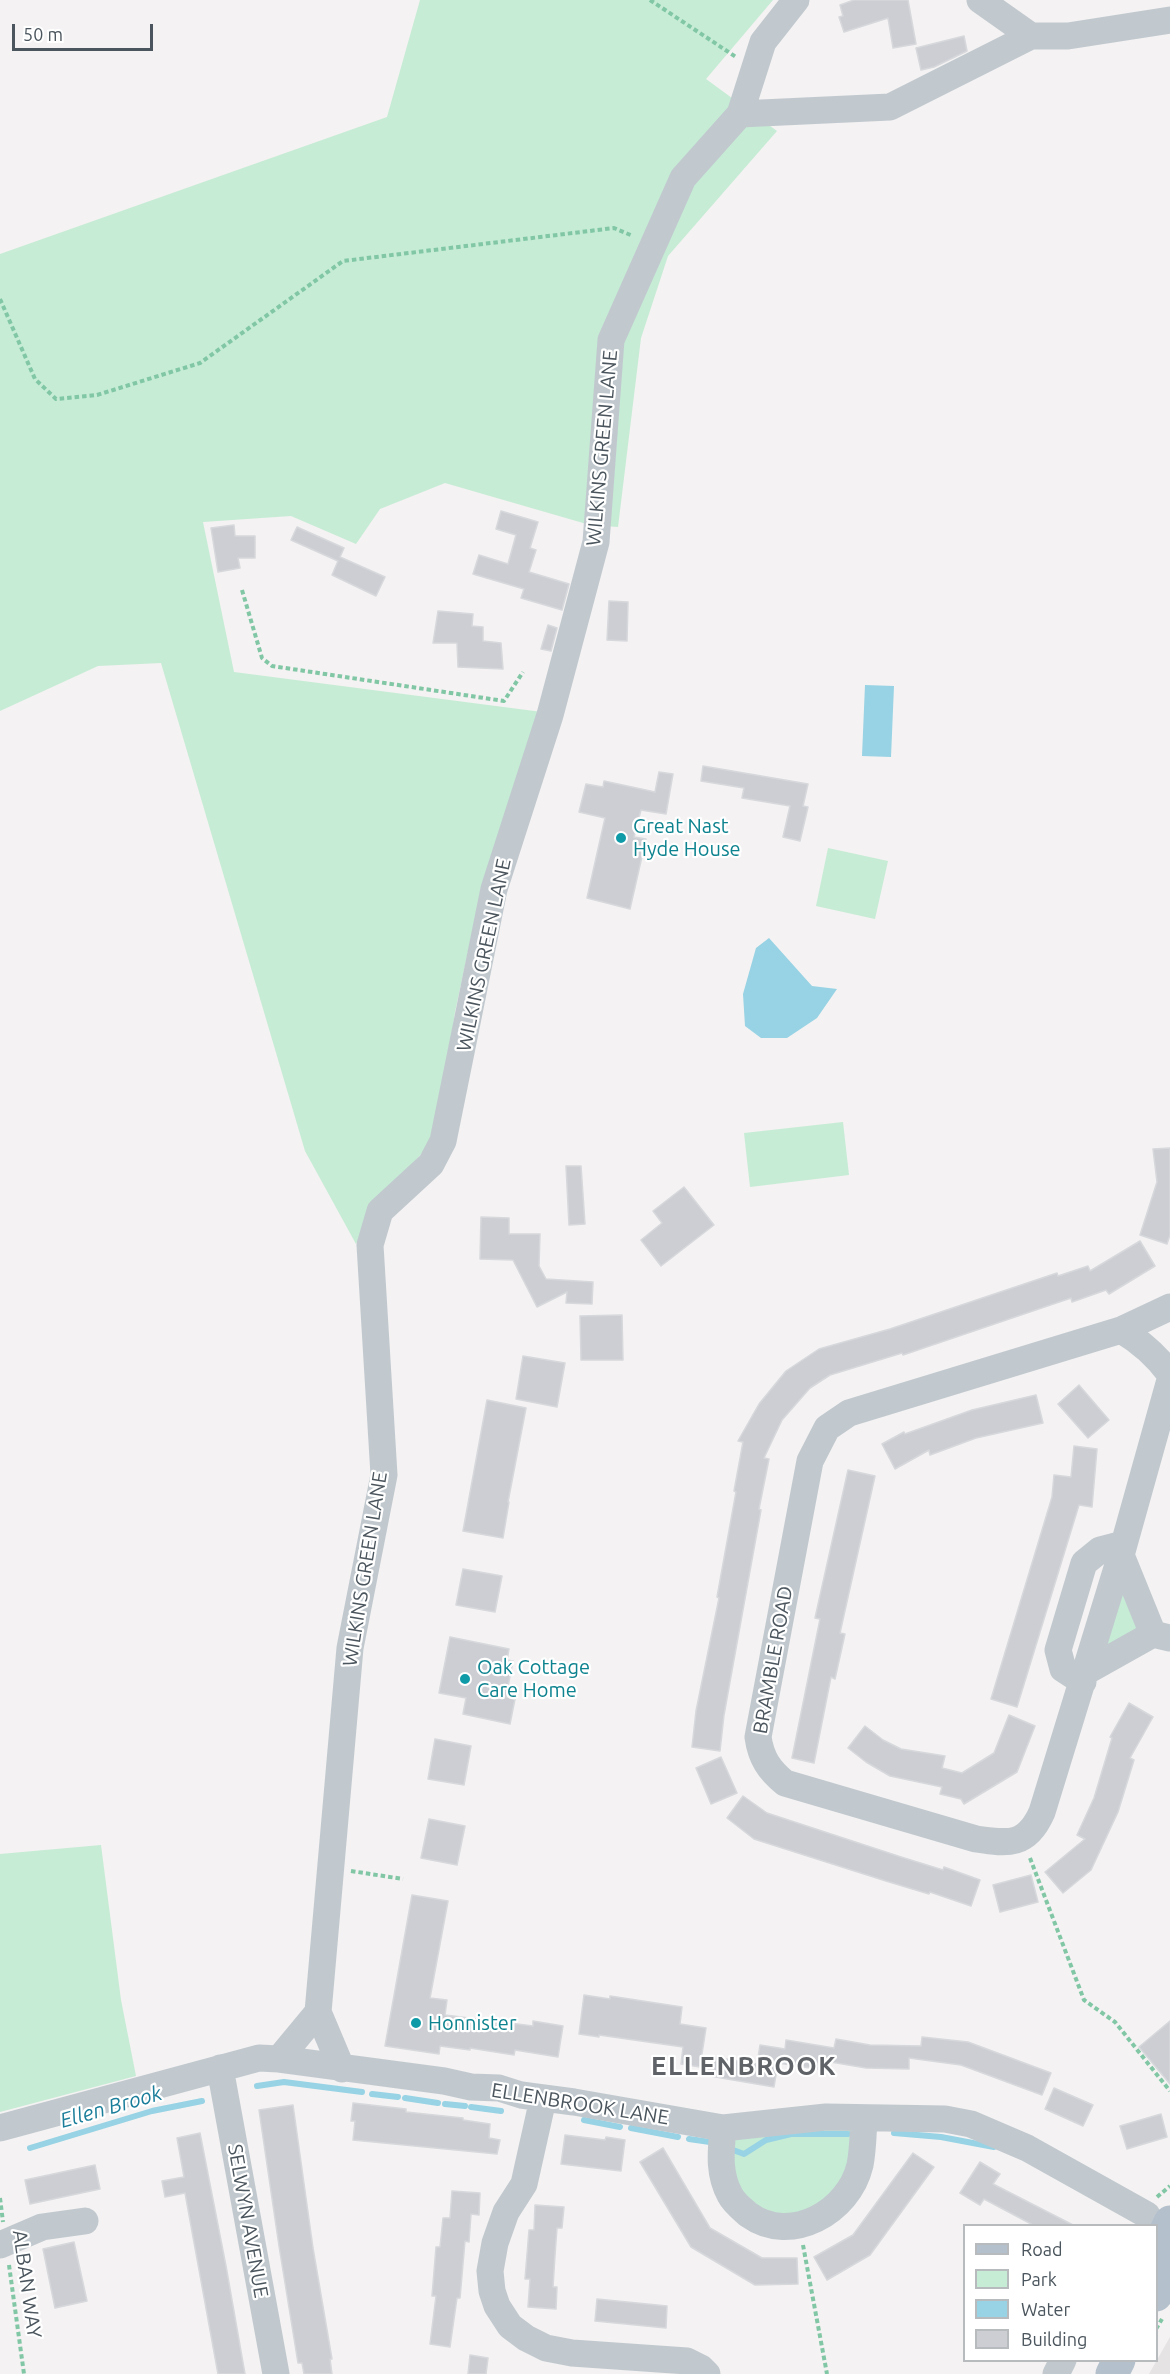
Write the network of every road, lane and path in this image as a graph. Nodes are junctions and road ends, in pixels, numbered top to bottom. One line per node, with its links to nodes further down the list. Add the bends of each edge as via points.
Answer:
1 (650, 0): 6 (path)
2 (796, 0): 6 (street, via 763,42)
3 (980, 0): 5 (street)
4 (1160, 14): 5 (street, via 1068,36)
5 (1031, 36): 7 (street, via 890,107)
6 (754, 69): 7 (street)
7 (740, 114): 8 (street, WILKINS GREEN LANE, via 683,178)
8 (654, 244): 9 (path, via 614,228 343,261 200,363 97,394 56,399 35,379); 20 (street, WILKINS GREEN LANE, via 611,340 596,542 550,716 494,890 443,1141 431,1164 380,1211 370,1245 384,1475 350,1648)
9 (0, 299)
10 (242, 590): 11 (path, via 262,658 272,666 504,701)
11 (523, 672)
12 (1170, 1307): 13 (street, BRAMBLE ROAD)
13 (1121, 1330): 14 (street, via 1141,1341); 19 (street, BRAMBLE ROAD, via 849,1413 827,1428 810,1461 758,1737 760,1753 785,1783 976,1839 1000,1843)
14 (1170, 1374)
15 (1170, 1380): 16 (street)
16 (1122, 1550): 17 (street); 18 (street)
17 (1161, 1636): 18 (street)
18 (1085, 1677): 19 (street, via 1042,1812 1037,1825)
19 (1023, 1839): 26 (path, via 1084,2000 1115,2022)
20 (332, 1868): 21 (path); 22 (street, WILKINS GREEN LANE)
21 (403, 1879)
22 (318, 2012): 23 (street); 25 (street, WILKINS GREEN LANE)
23 (279, 2059): 24 (street, ELLENBROOK LANE, via 259,2058); 25 (street, ELLENBROOK LANE)
24 (220, 2068): 29 (street, ELLENBROOK LANE); 39 (street, SELWYN AVENUE)
25 (342, 2069): 27 (street, ELLENBROOK LANE, via 499,2088)
26 (1170, 2091)
27 (543, 2099): 30 (street, ELLENBROOK LANE); 40 (street, via 524,2184 506,2212 495,2242 490,2271 497,2306 510,2326 546,2348 687,2361)
28 (864, 2119): 30 (street, ELLENBROOK LANE, via 826,2117); 33 (street, ELLENBROOK LANE, via 945,2119 971,2124 1027,2148); 34 (street, via 860,2166 852,2183 836,2205)
29 (0, 2128)
30 (723, 2128): 34 (street, via 720,2164 731,2197 756,2220 776,2226)
31 (0, 2198): 36 (path, ALBAN WAY)
32 (85, 2221): 36 (street, via 42,2227)
33 (1148, 2224)
34 (800, 2226): 41 (path)
35 (1159, 2231): 37 (main road)
36 (3, 2243): 38 (path, ALBAN WAY)
37 (1158, 2253)
38 (24, 2374)
39 (276, 2374)
40 (706, 2374)
41 (827, 2374)

